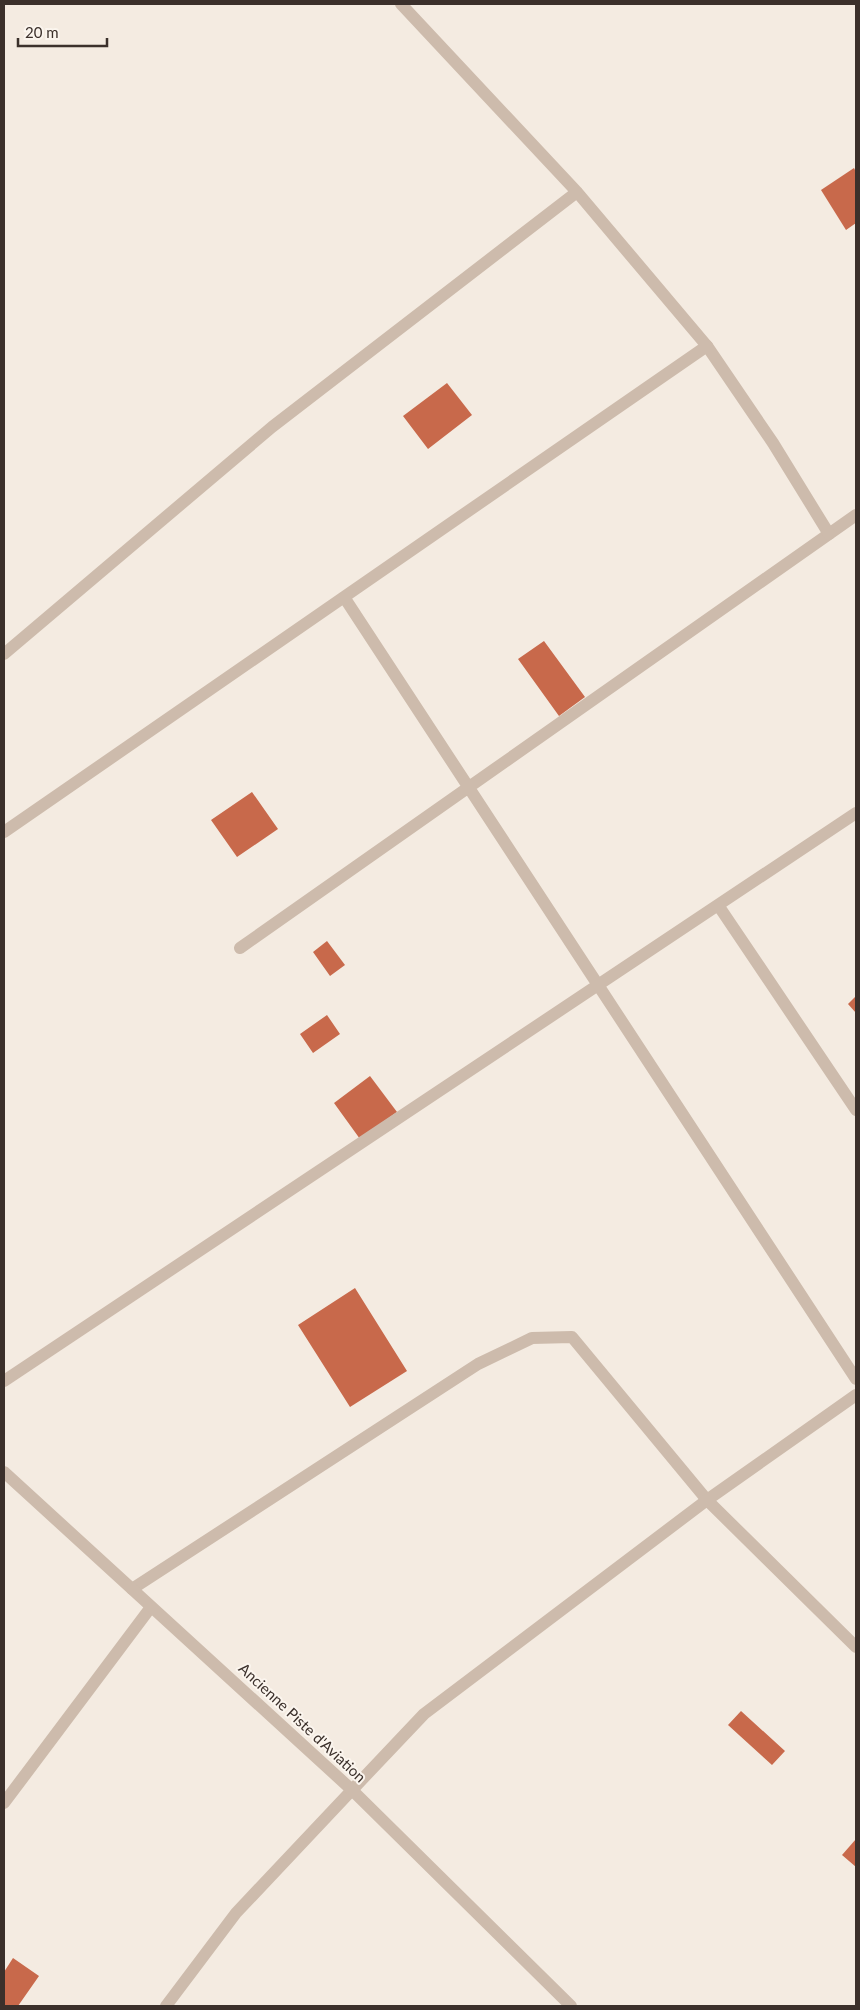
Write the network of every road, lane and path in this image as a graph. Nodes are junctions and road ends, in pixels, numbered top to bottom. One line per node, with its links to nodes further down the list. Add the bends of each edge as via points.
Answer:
1 (401, 4): 2 (street)
2 (577, 192): 3 (street); 7 (street, via 272,428)
3 (708, 346): 5 (street); 6 (street)
4 (856, 515): 5 (street)
5 (829, 534): 8 (street)
6 (344, 597): 8 (street); 10 (street)
7 (4, 654)
8 (470, 788): 12 (street); 13 (street)
9 (856, 813): 11 (street)
10 (4, 832)
11 (718, 905): 13 (street); 14 (street)
12 (240, 948)
13 (599, 984): 15 (street); 16 (street)
14 (856, 1110)
15 (856, 1380)
16 (4, 1381)
17 (856, 1396): 19 (street)
18 (4, 1472): 20 (street, Ancienne Piste d'Aviation)
19 (707, 1500): 20 (street, via 572,1337 532,1338 478,1364); 22 (street); 23 (street, via 424,1714)
20 (132, 1589): 21 (street, Ancienne Piste d'Aviation)
21 (152, 1607): 23 (street, Ancienne Piste d'Aviation); 24 (street)
22 (856, 1647)
23 (352, 1790): 25 (street, via 236,1913); 26 (street, Ancienne Piste d'Aviation)
24 (4, 1803)
25 (166, 2006)
26 (571, 2006)

